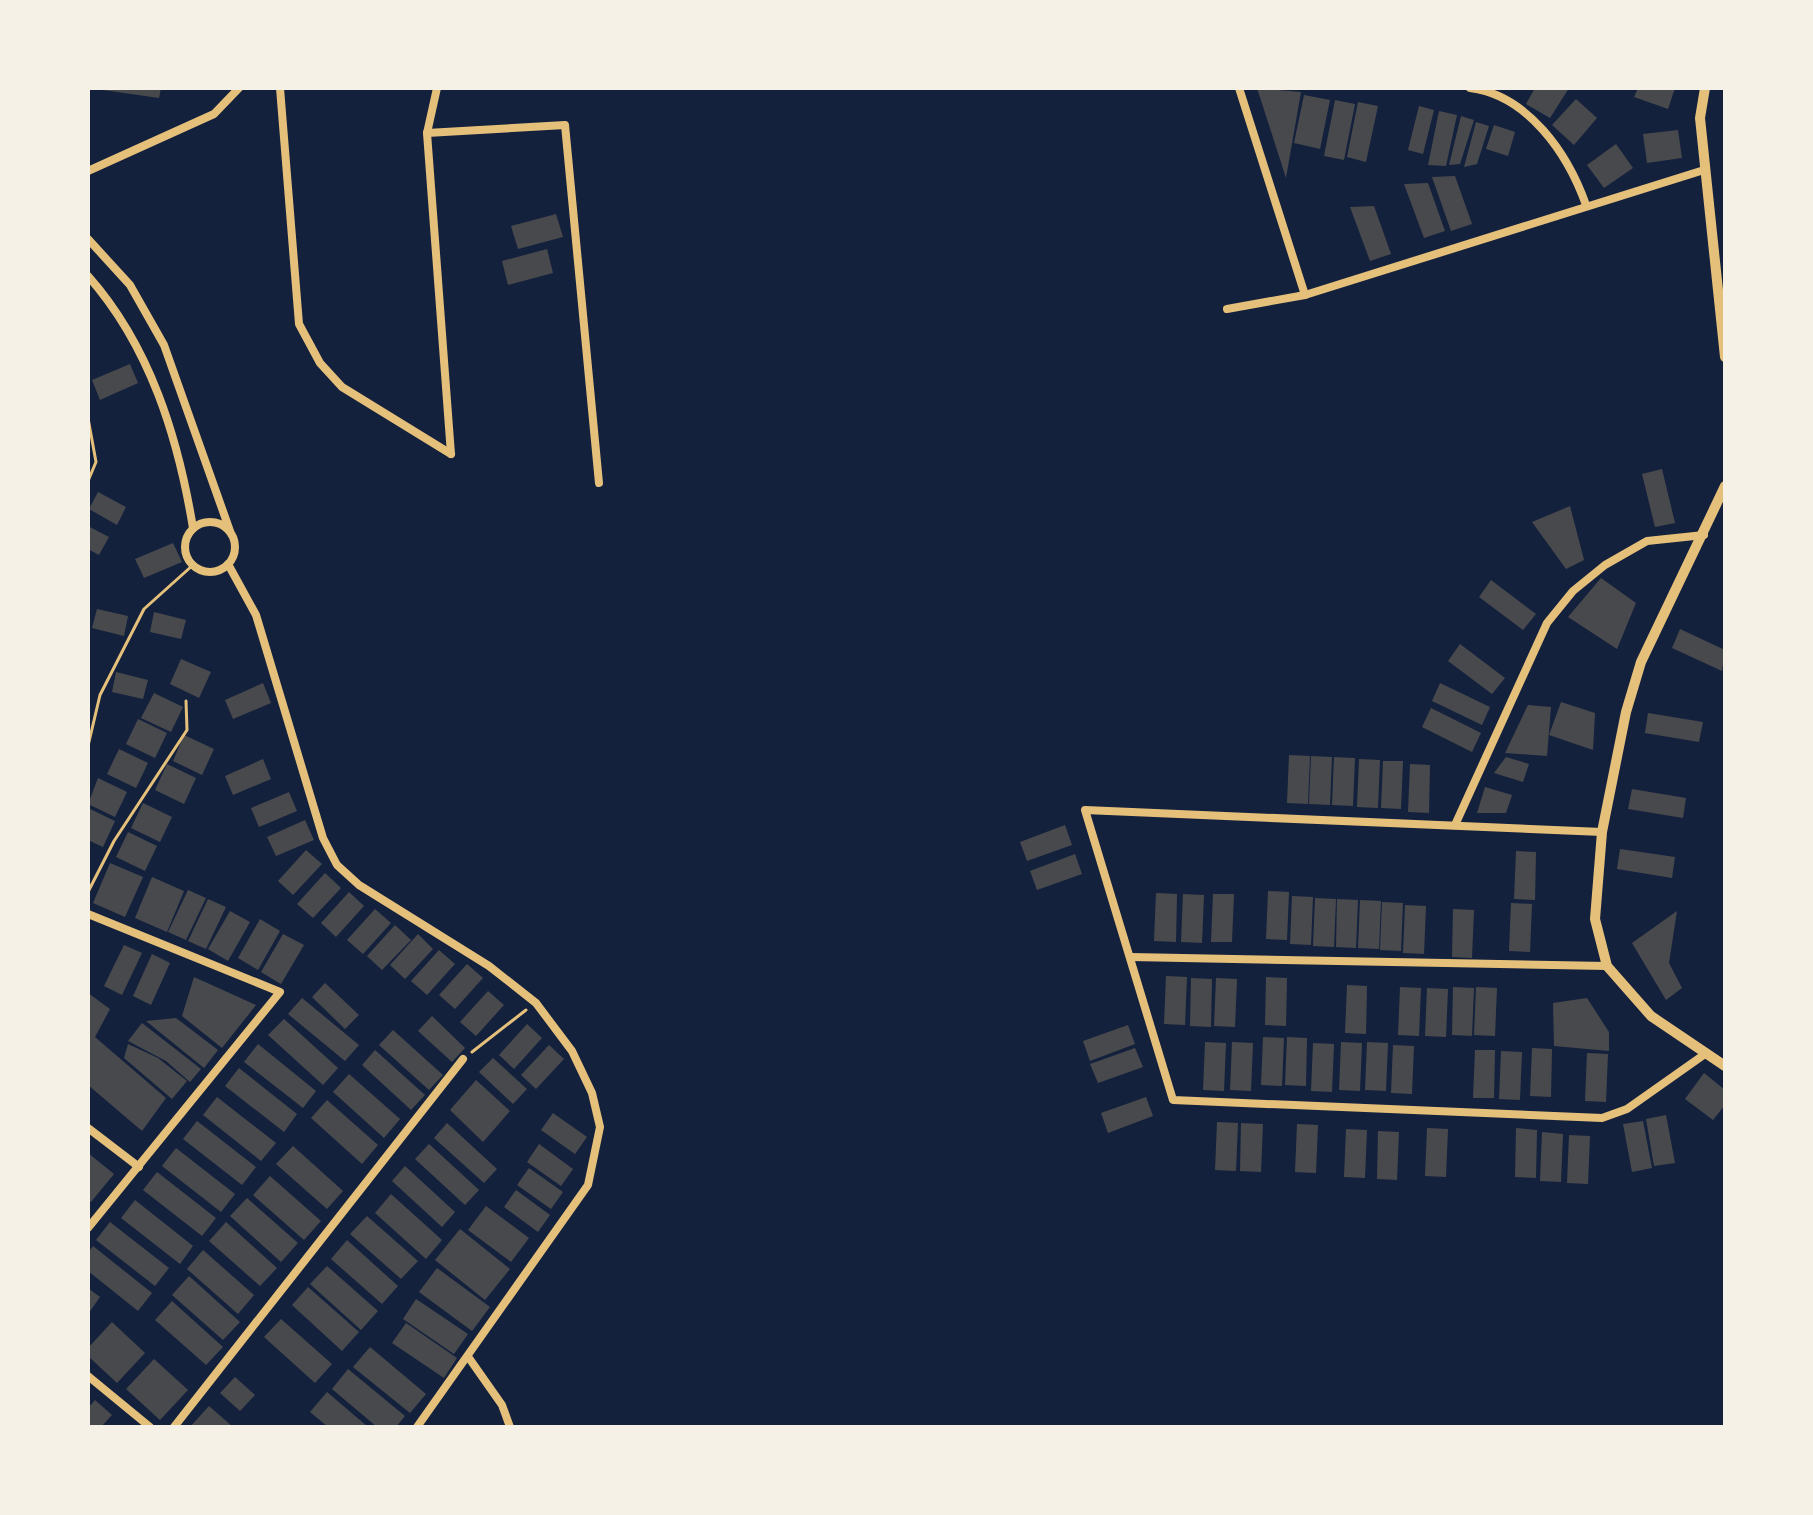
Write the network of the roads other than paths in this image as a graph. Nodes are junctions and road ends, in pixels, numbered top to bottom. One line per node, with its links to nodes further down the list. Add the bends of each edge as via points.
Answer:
1 (239, 88): 9 (street, via 214,114)
2 (280, 88): 7 (street, via 299,324 320,363 342,387 451,454)
3 (437, 88): 7 (street)
4 (1239, 88): 13 (street)
5 (1470, 88): 10 (street, via 1486,90 1552,138 1573,168)
6 (1705, 88): 8 (street, via 1700,118)
7 (427, 133): 16 (street, via 565,125)
8 (1704, 170): 10 (street); 15 (street)
9 (88, 171)
10 (1586, 205): 13 (street)
11 (88, 239): 19 (street, via 130,285 164,345)
12 (88, 276): 18 (street, via 132,334 150,372 185,482)
13 (1305, 295): 14 (street)
14 (1227, 309)
15 (1725, 357)
16 (599, 483)
17 (1725, 486): 20 (street)
18 (193, 528): 19 (street, via 216,522); 21 (street, via 185,550 193,565 207,572)
19 (230, 531): 21 (street, via 235,548)
20 (1704, 535): 22 (street, via 1647,541 1573,591 1547,623); 23 (street, via 1641,662)
21 (228, 564): 33 (street, via 256,615 323,838 337,865 536,1003 572,1051 592,1093 600,1127 588,1185)
22 (1455, 825): 23 (street); 25 (street, via 1085,810)
23 (1602, 832): 26 (street, via 1595,919)
24 (88, 914): 31 (street, via 280,992)
25 (1131, 957): 26 (street); 27 (street, via 1173,1100 1602,1118 1627,1109)
26 (1607, 966): 27 (street, via 1651,1016)
27 (1705, 1054): 29 (street)
28 (463, 1059): 36 (street)
29 (1725, 1066)
30 (88, 1128): 31 (street)
31 (139, 1167): 32 (street)
32 (88, 1228)
33 (469, 1358): 37 (street); 38 (street, via 502,1405)
34 (88, 1376): 35 (street)
35 (150, 1427)
36 (174, 1427)
37 (417, 1427)
38 (510, 1427)

